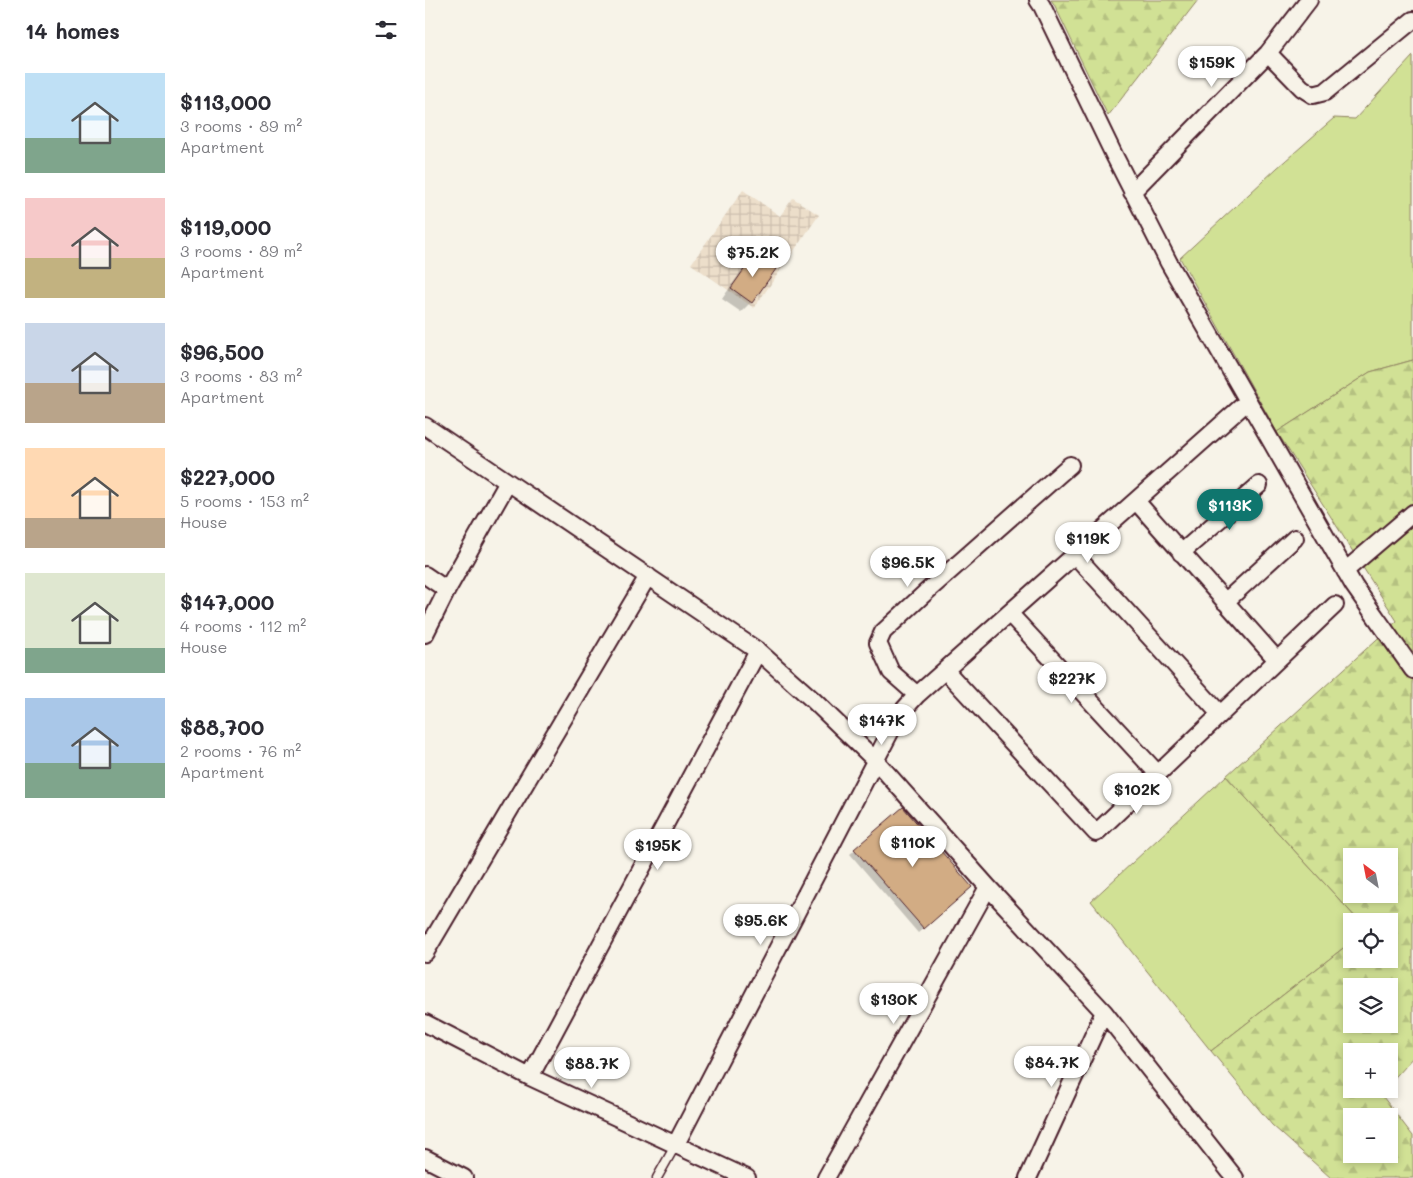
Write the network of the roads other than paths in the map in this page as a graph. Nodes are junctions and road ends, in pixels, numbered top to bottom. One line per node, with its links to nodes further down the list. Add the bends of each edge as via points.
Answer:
1 (1038, 0): 5 (street)
2 (1309, 0): 4 (street)
3 (1413, 20): 4 (street, via 1325,92 1313,95)
4 (1268, 53): 5 (street)
5 (1132, 192): 6 (street)
6 (1248, 401): 11 (street); 16 (street)
7 (425, 426): 9 (street)
8 (1070, 465): 28 (street, via 883,632 878,643 891,672)
9 (508, 482): 18 (street); 19 (street)
10 (1259, 485): 14 (street)
11 (1136, 501): 14 (street); 15 (street)
12 (1413, 513): 16 (street)
13 (1295, 538): 20 (street)
14 (1181, 553): 20 (street)
15 (1075, 554): 22 (street); 29 (street)
16 (1345, 571): 27 (street)
17 (425, 575): 19 (street)
18 (648, 576): 24 (street); 33 (street)
19 (447, 590): 23 (street)
20 (1225, 602): 25 (street)
21 (1335, 604): 25 (street)
22 (1009, 612): 26 (street); 31 (street)
23 (425, 634)
24 (758, 651): 30 (street); 36 (street)
25 (1277, 660): 29 (street)
26 (945, 670): 28 (street); 31 (street, via 1096,833)
27 (1413, 670)
28 (917, 695): 30 (street, via 899,715)
29 (1220, 714): 31 (street)
30 (875, 760): 32 (street); 37 (street)
31 (1158, 774)
32 (988, 887): 34 (street); 43 (street)
33 (425, 953)
34 (1104, 1012): 39 (street); 44 (street)
35 (425, 1024): 36 (street)
36 (530, 1077): 37 (street)
37 (675, 1146): 41 (lane); 42 (street)
38 (425, 1158): 40 (street)
39 (1229, 1175)
40 (464, 1178)
41 (657, 1178)
42 (747, 1178)
43 (826, 1178)
44 (1028, 1178)

